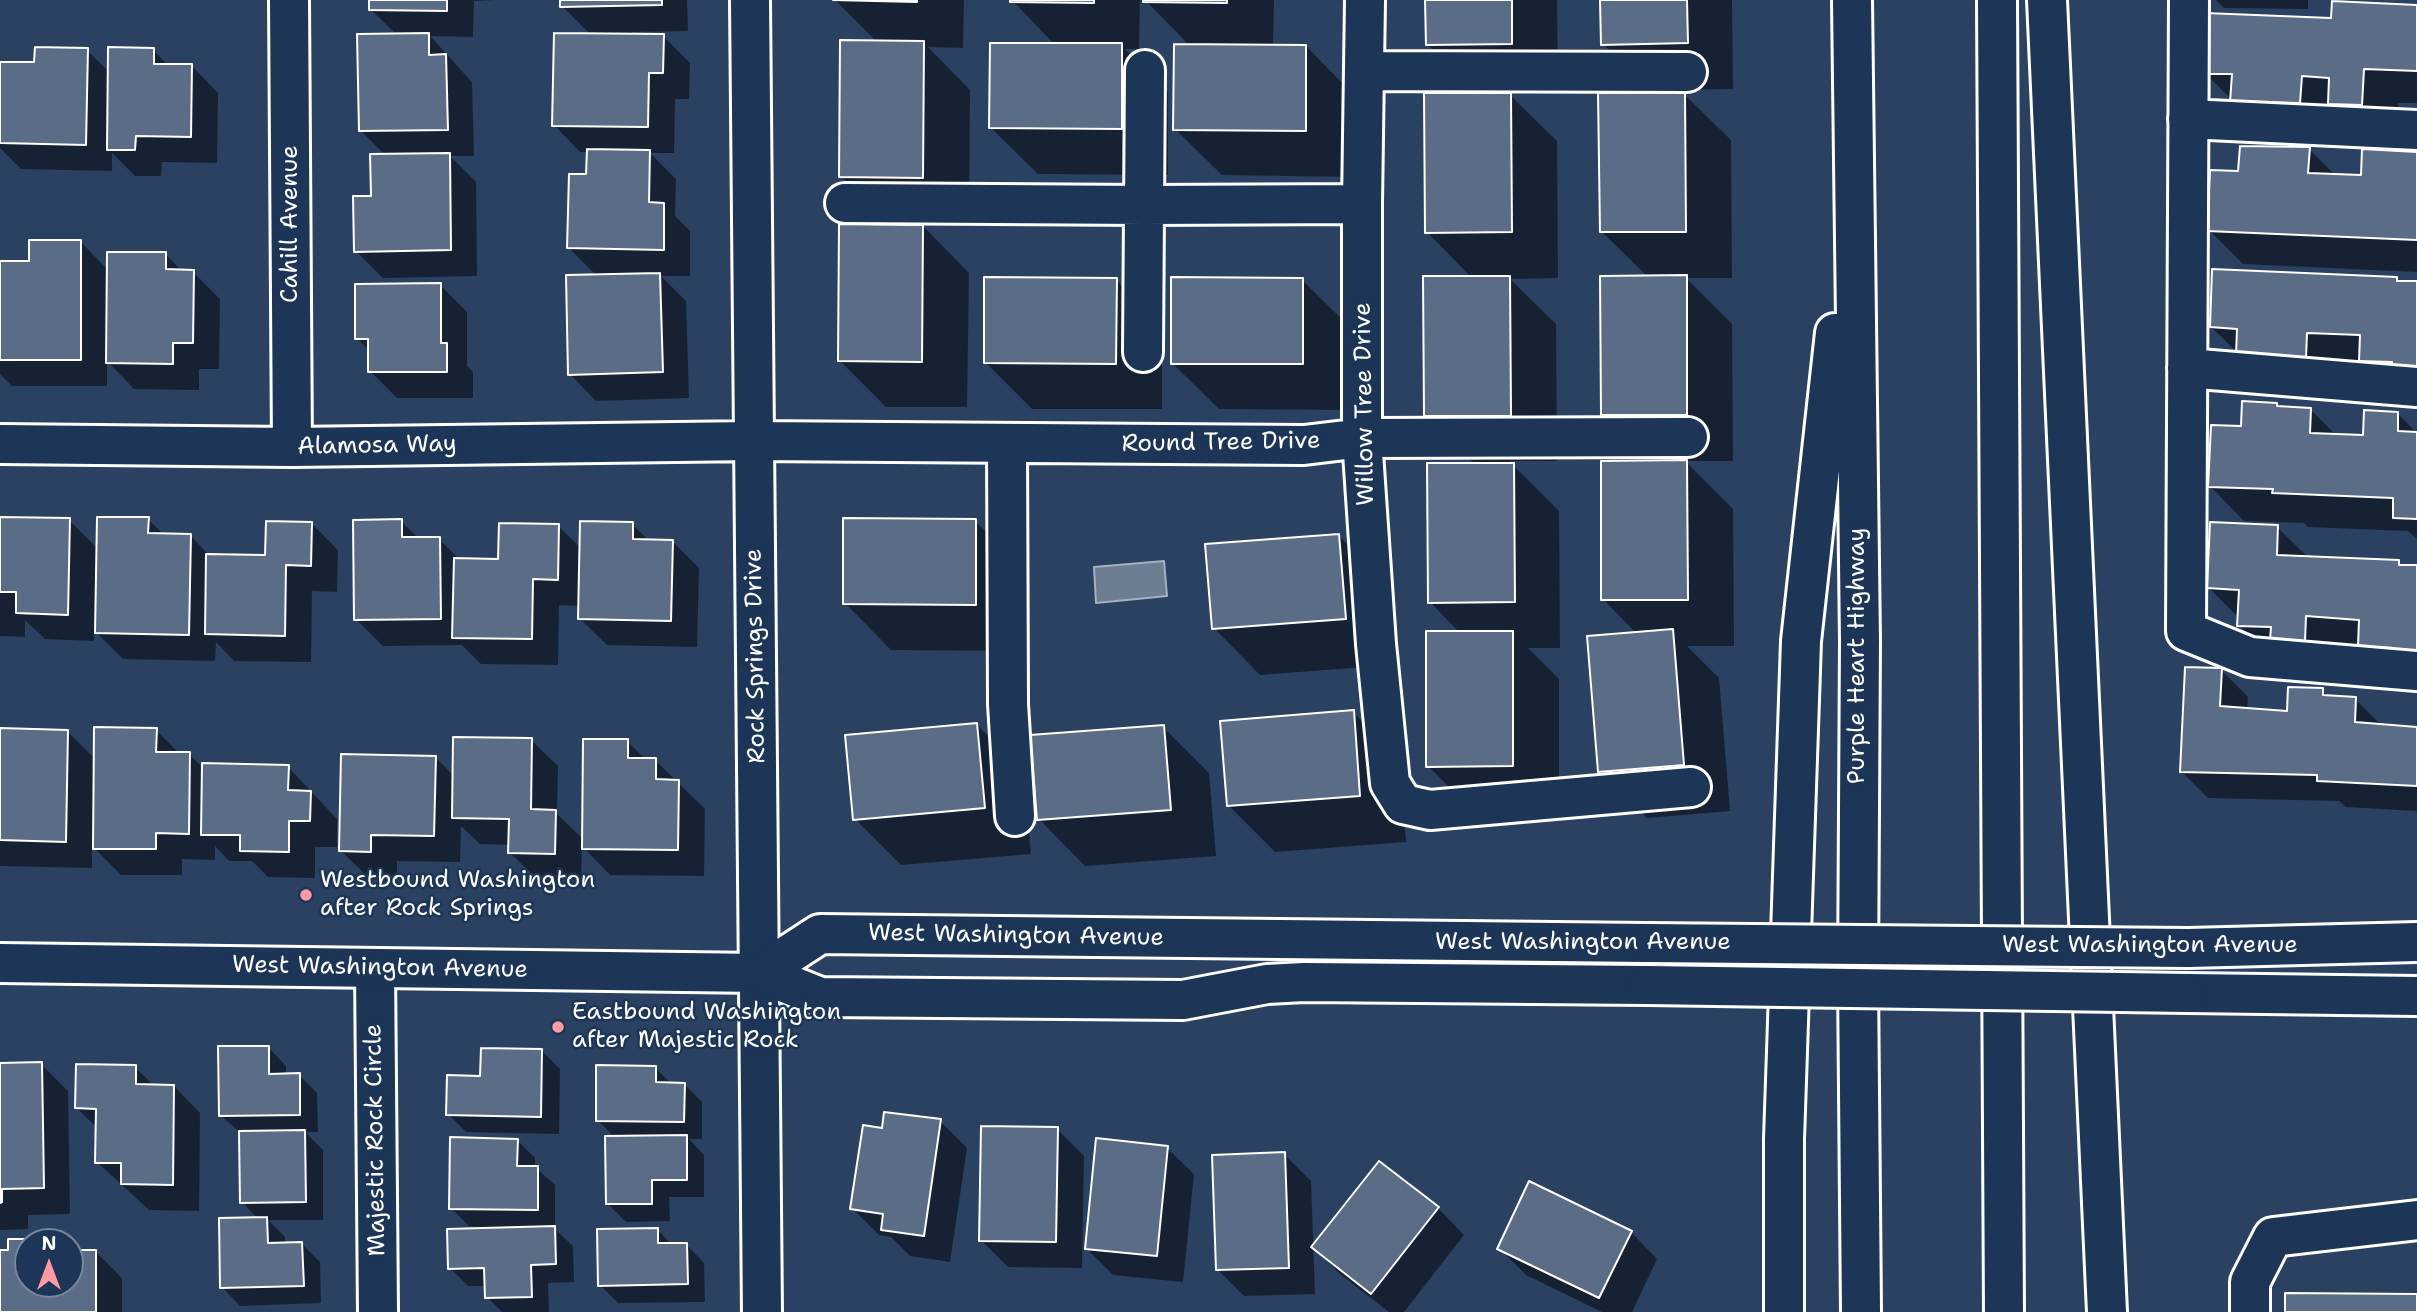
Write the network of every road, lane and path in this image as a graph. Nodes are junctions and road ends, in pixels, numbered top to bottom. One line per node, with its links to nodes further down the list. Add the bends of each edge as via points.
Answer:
1 (289, 0): 25 (main road, Cahill Avenue)
2 (750, 0): 22 (main road, Rock Springs Drive)
3 (1365, 0): 9 (main road, Willow Tree Drive)
4 (1852, 0): 13 (main road, Purple Heart Highway)
5 (1997, 0): 39 (main road)
6 (2047, 0): 40 (main road)
7 (2189, 0): 11 (main road)
8 (1146, 70): 16 (main road)
9 (1366, 71): 10 (main road); 15 (main road, Willow Tree Drive)
10 (1687, 72)
11 (2188, 119): 12 (main road); 18 (main road)
12 (2417, 130)
13 (1853, 168): 37 (main road, via 1801,641 1784,1139); 38 (main road, Purple Heart Highway, via 1860,641)
14 (845, 203): 16 (main road)
15 (1362, 204): 16 (main road); 21 (main road, Willow Tree Drive)
16 (1144, 205): 17 (main road)
17 (1143, 352)
18 (2187, 368): 19 (main road); 26 (main road, via 2186,631 2250,657)
19 (2417, 387)
20 (1688, 437): 21 (main road, Round Tree Drive)
21 (1362, 438): 24 (main road, Round Tree Drive, via 1304,445); 27 (main road, Willow Tree Drive, via 1390,783 1404,804 1430,810)
22 (753, 441): 24 (main road, Round Tree Drive); 25 (main road, Alamosa Way); 32 (main road, Rock Springs Drive)
23 (0, 444): 25 (main road, Alamosa Way)
24 (1007, 444): 28 (main road, via 1008,704)
25 (292, 447)
26 (2417, 671)
27 (1691, 787)
28 (1015, 816)
29 (2417, 942): 32 (main road, West Washington Avenue, bridge, via 2188,948 820,934)
30 (0, 963): 31 (main road, West Washington Avenue)
31 (375, 968): 32 (main road, West Washington Avenue); 35 (main road, Majestic Rock Circle)
32 (760, 972): 33 (main road, West Washington Avenue, bridge, via 820,997 1183,1000 1304,982); 36 (main road, Rock Springs Drive)
33 (2417, 996)
34 (2417, 1220): 41 (main road, via 2273,1237 2250,1282)
35 (378, 1312)
36 (762, 1312)
37 (1784, 1312)
38 (1861, 1312)
39 (2004, 1312)
40 (2107, 1312)
41 (2250, 1312)

